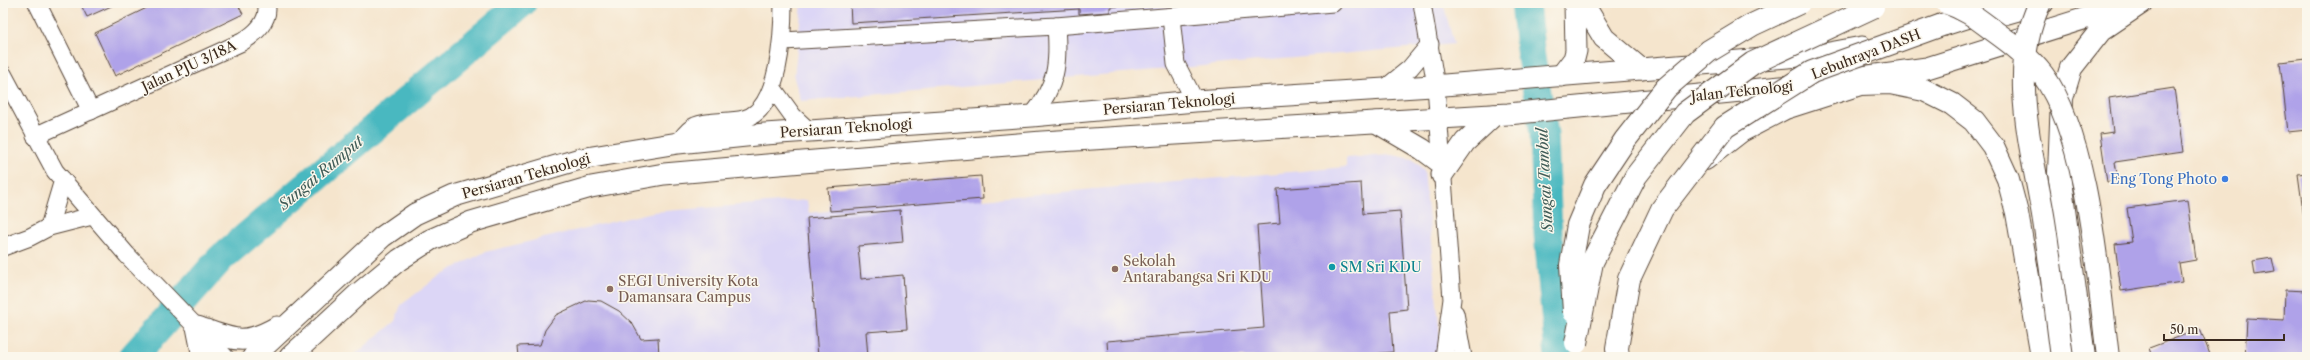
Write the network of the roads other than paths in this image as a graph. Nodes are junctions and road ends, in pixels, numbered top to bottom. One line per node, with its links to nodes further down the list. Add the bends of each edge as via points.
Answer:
1 (37, 3): 27 (street)
2 (266, 3): 27 (street, Jalan PJU 3/18A, via 268,14 253,34 242,42)
3 (783, 3): 17 (street)
4 (1333, 3): 15 (street)
5 (1422, 3): 18 (street)
6 (1575, 3): 21 (street, via 1576,51 1574,59)
7 (1582, 3): 19 (street, via 1604,38)
8 (1799, 3): 44 (highway, bridge, via 1752,25 1709,51 1666,88 1625,140 1595,185 1578,225 1571,265)
9 (1885, 3): 44 (highway, bridge, via 1873,6 1753,63 1685,113 1636,176 1592,262)
10 (1947, 3): 55 (highway, bridge, via 1964,8 2020,50 2043,76 2061,106 2078,162 2091,228)
11 (2012, 3): 36 (highway, Lebuhraya DASH, bridge, via 1942,25 1812,72 1725,127)
12 (2042, 3): 19 (street, Jalan Teknologi, via 1921,38 1839,51); 53 (highway, bridge, via 2031,22 2023,75)
13 (2134, 3): 28 (street, Jalan Teknologi, via 1927,68 1812,84)
14 (2141, 3): 54 (highway, bridge, via 2101,30 2071,68 2062,98 2059,173)
15 (1171, 17): 16 (street); 26 (street, via 1176,64)
16 (1056, 26): 17 (street); 29 (street, via 1057,72 1051,90)
17 (783, 41): 24 (street)
18 (1430, 44): 23 (street); 25 (street, via 1410,68)
19 (1641, 69): 21 (street, Jalan Teknologi)
20 (3, 74): 33 (street)
21 (1557, 76): 22 (street, Jalan Teknologi)
22 (1502, 81): 23 (street, Persiaran Teknologi)
23 (1436, 86): 25 (street, Persiaran Teknologi); 30 (street)
24 (772, 87): 32 (street, via 793,116); 34 (street, via 761,109 746,119 694,126)
25 (1383, 90): 26 (street, Persiaran Teknologi)
26 (1195, 101): 29 (street, Persiaran Teknologi)
27 (91, 110): 33 (street)
28 (1501, 114): 30 (street, Persiaran Teknologi); 35 (street, via 1465,142)
29 (1032, 116): 32 (street, Persiaran Teknologi)
30 (1438, 118): 31 (street, Persiaran Teknologi); 35 (street)
31 (1376, 122): 35 (street, via 1422,148); 48 (street, Persiaran Teknologi, via 1042,142 664,174 591,187 471,222 430,240 399,260 358,294)
32 (809, 131): 34 (street, Persiaran Teknologi)
33 (35, 136): 37 (street)
34 (678, 143): 42 (street, Persiaran Teknologi, via 580,159 454,196 415,214 382,237)
35 (1441, 169): 41 (street)
36 (1692, 171): 51 (highway, Lebuhraya DASH, bridge, via 1662,209 1629,279 1617,348); 52 (highway, via 1747,127 1785,108 1860,84 1890,83 1924,90 1952,104 1974,121 1993,146 2008,179 2017,213)
37 (63, 180): 38 (street); 39 (street)
38 (92, 216): 39 (street); 43 (street)
39 (49, 227): 40 (street)
40 (3, 247)
41 (1452, 299): 49 (street); 50 (street)
42 (302, 309): 43 (street, via 258,338 241,340); 47 (street, Persiaran Teknologi)
43 (192, 323): 45 (street); 46 (street)
44 (1577, 350)
45 (203, 357)
46 (224, 357)
47 (253, 357)
48 (290, 357)
49 (1444, 357)
50 (1462, 357)
51 (1618, 357)
52 (2042, 357)
53 (2062, 357)
54 (2084, 357)
55 (2108, 357)

